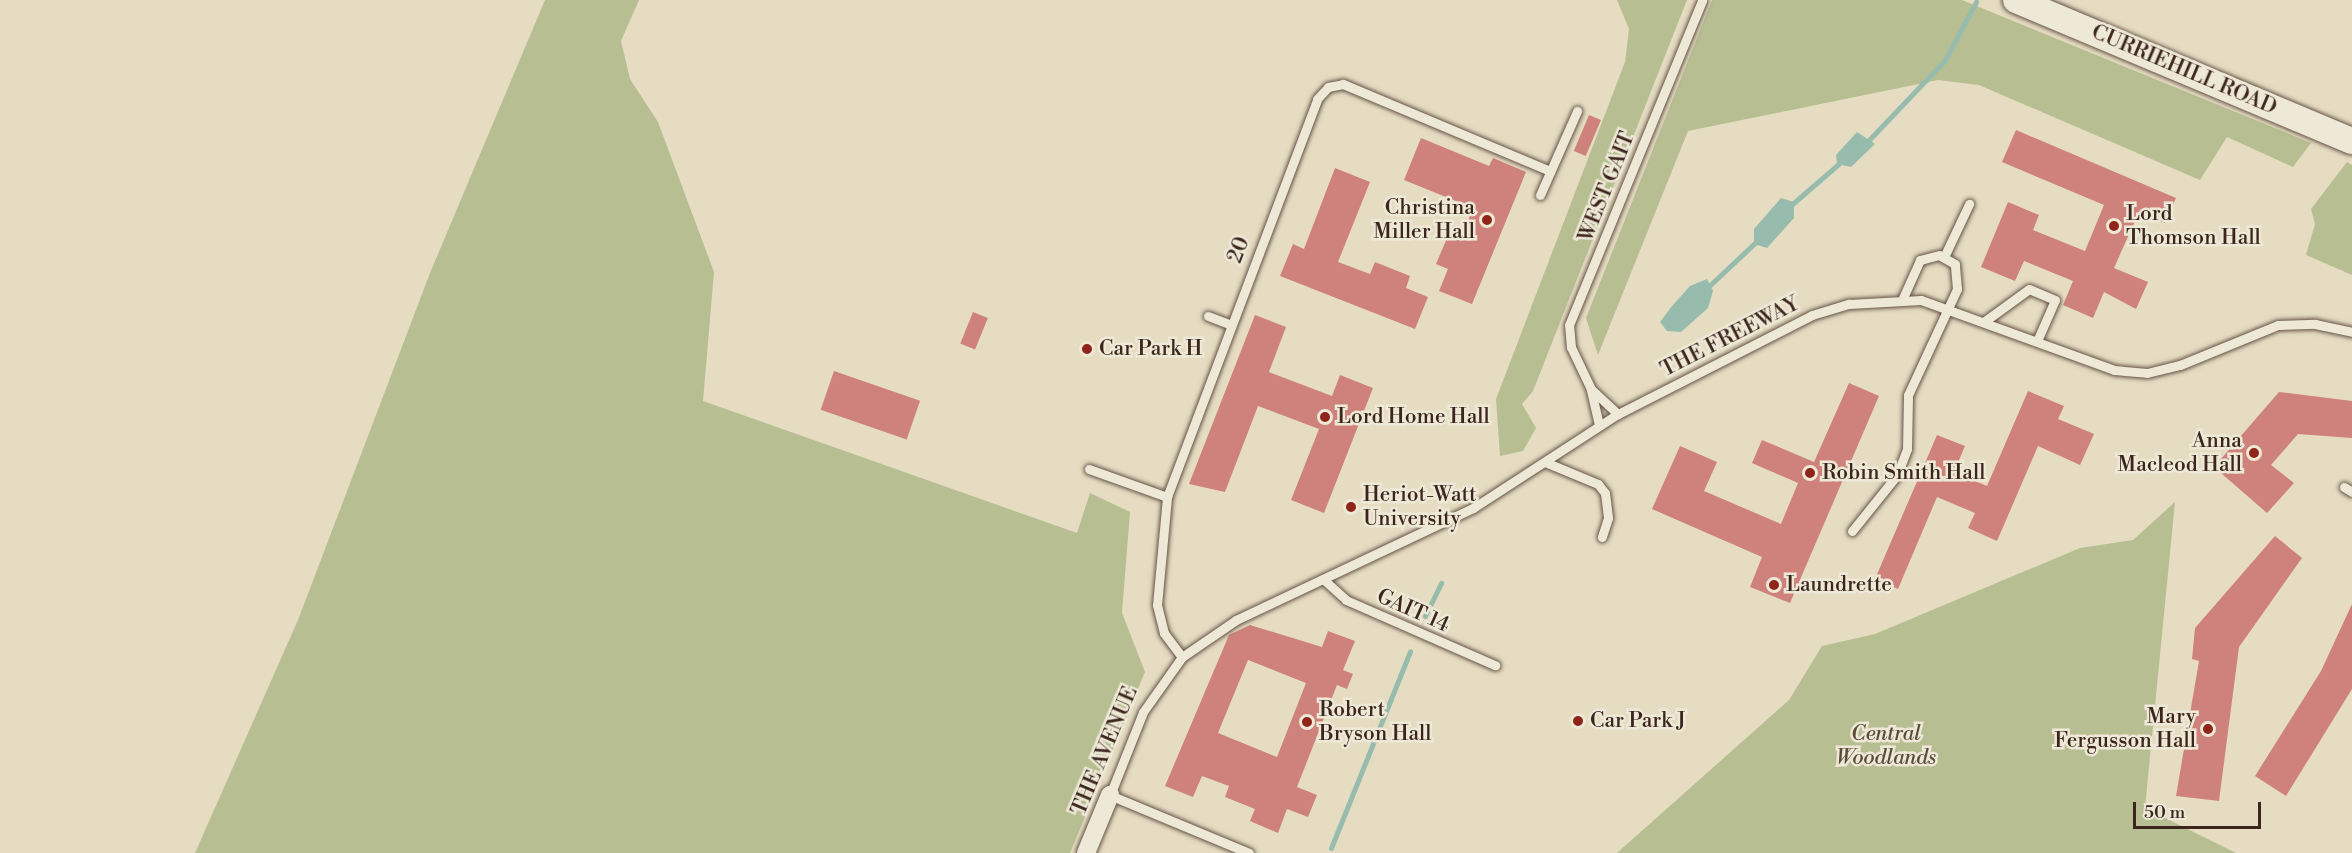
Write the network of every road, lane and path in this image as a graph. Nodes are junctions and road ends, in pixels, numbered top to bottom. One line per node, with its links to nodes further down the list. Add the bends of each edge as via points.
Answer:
1 (1702, 0): 16 (lane, WEST GAIT, via 1569,325 1571,347)
2 (2016, 0): 4 (street, CURRIEHILL ROAD)
3 (1577, 111): 5 (lane)
4 (2352, 141)
5 (1550, 171): 6 (lane); 13 (lane, 20, via 1343,84 1328,87 1317,99)
6 (1540, 195)
7 (1969, 204): 8 (lane)
8 (1944, 257): 9 (lane, via 1920,260); 10 (lane, via 1955,264 1959,277)
9 (1902, 300): 10 (lane, THE FREEWAY); 17 (lane, THE FREEWAY, via 1849,304 1812,315)
10 (1949, 308): 12 (lane, THE FREEWAY); 22 (lane, via 1908,395 1907,448 1897,475)
11 (1208, 316): 13 (lane)
12 (1985, 321): 15 (lane); 15 (lane, via 2028,289 2055,300)
13 (1231, 325): 21 (lane, 20)
14 (2352, 332): 15 (lane, via 2315,324 2278,325 2180,365 2146,373 2114,370)
15 (2037, 341)
16 (1591, 388): 17 (lane, WEST GAIT); 18 (lane, WEST GAIT)
17 (1618, 414): 18 (lane, THE FREEWAY)
18 (1599, 425): 19 (lane, THE FREEWAY)
19 (1545, 462): 23 (lane, via 1598,484 1605,493 1608,518); 24 (lane, via 1473,508)
20 (1089, 469): 21 (lane)
21 (1167, 497): 25 (lane, 20, via 1157,605 1164,633)
22 (1852, 531)
23 (1602, 537)
24 (1323, 579): 25 (lane, THE AVENUE, via 1236,620); 26 (lane, GAIT 14, via 1346,600)
25 (1182, 657): 27 (lane, THE AVENUE, via 1143,712)
26 (1495, 665)
27 (1110, 795): 28 (street, THE AVENUE); 29 (lane)
28 (1086, 853)
29 (1249, 853)

